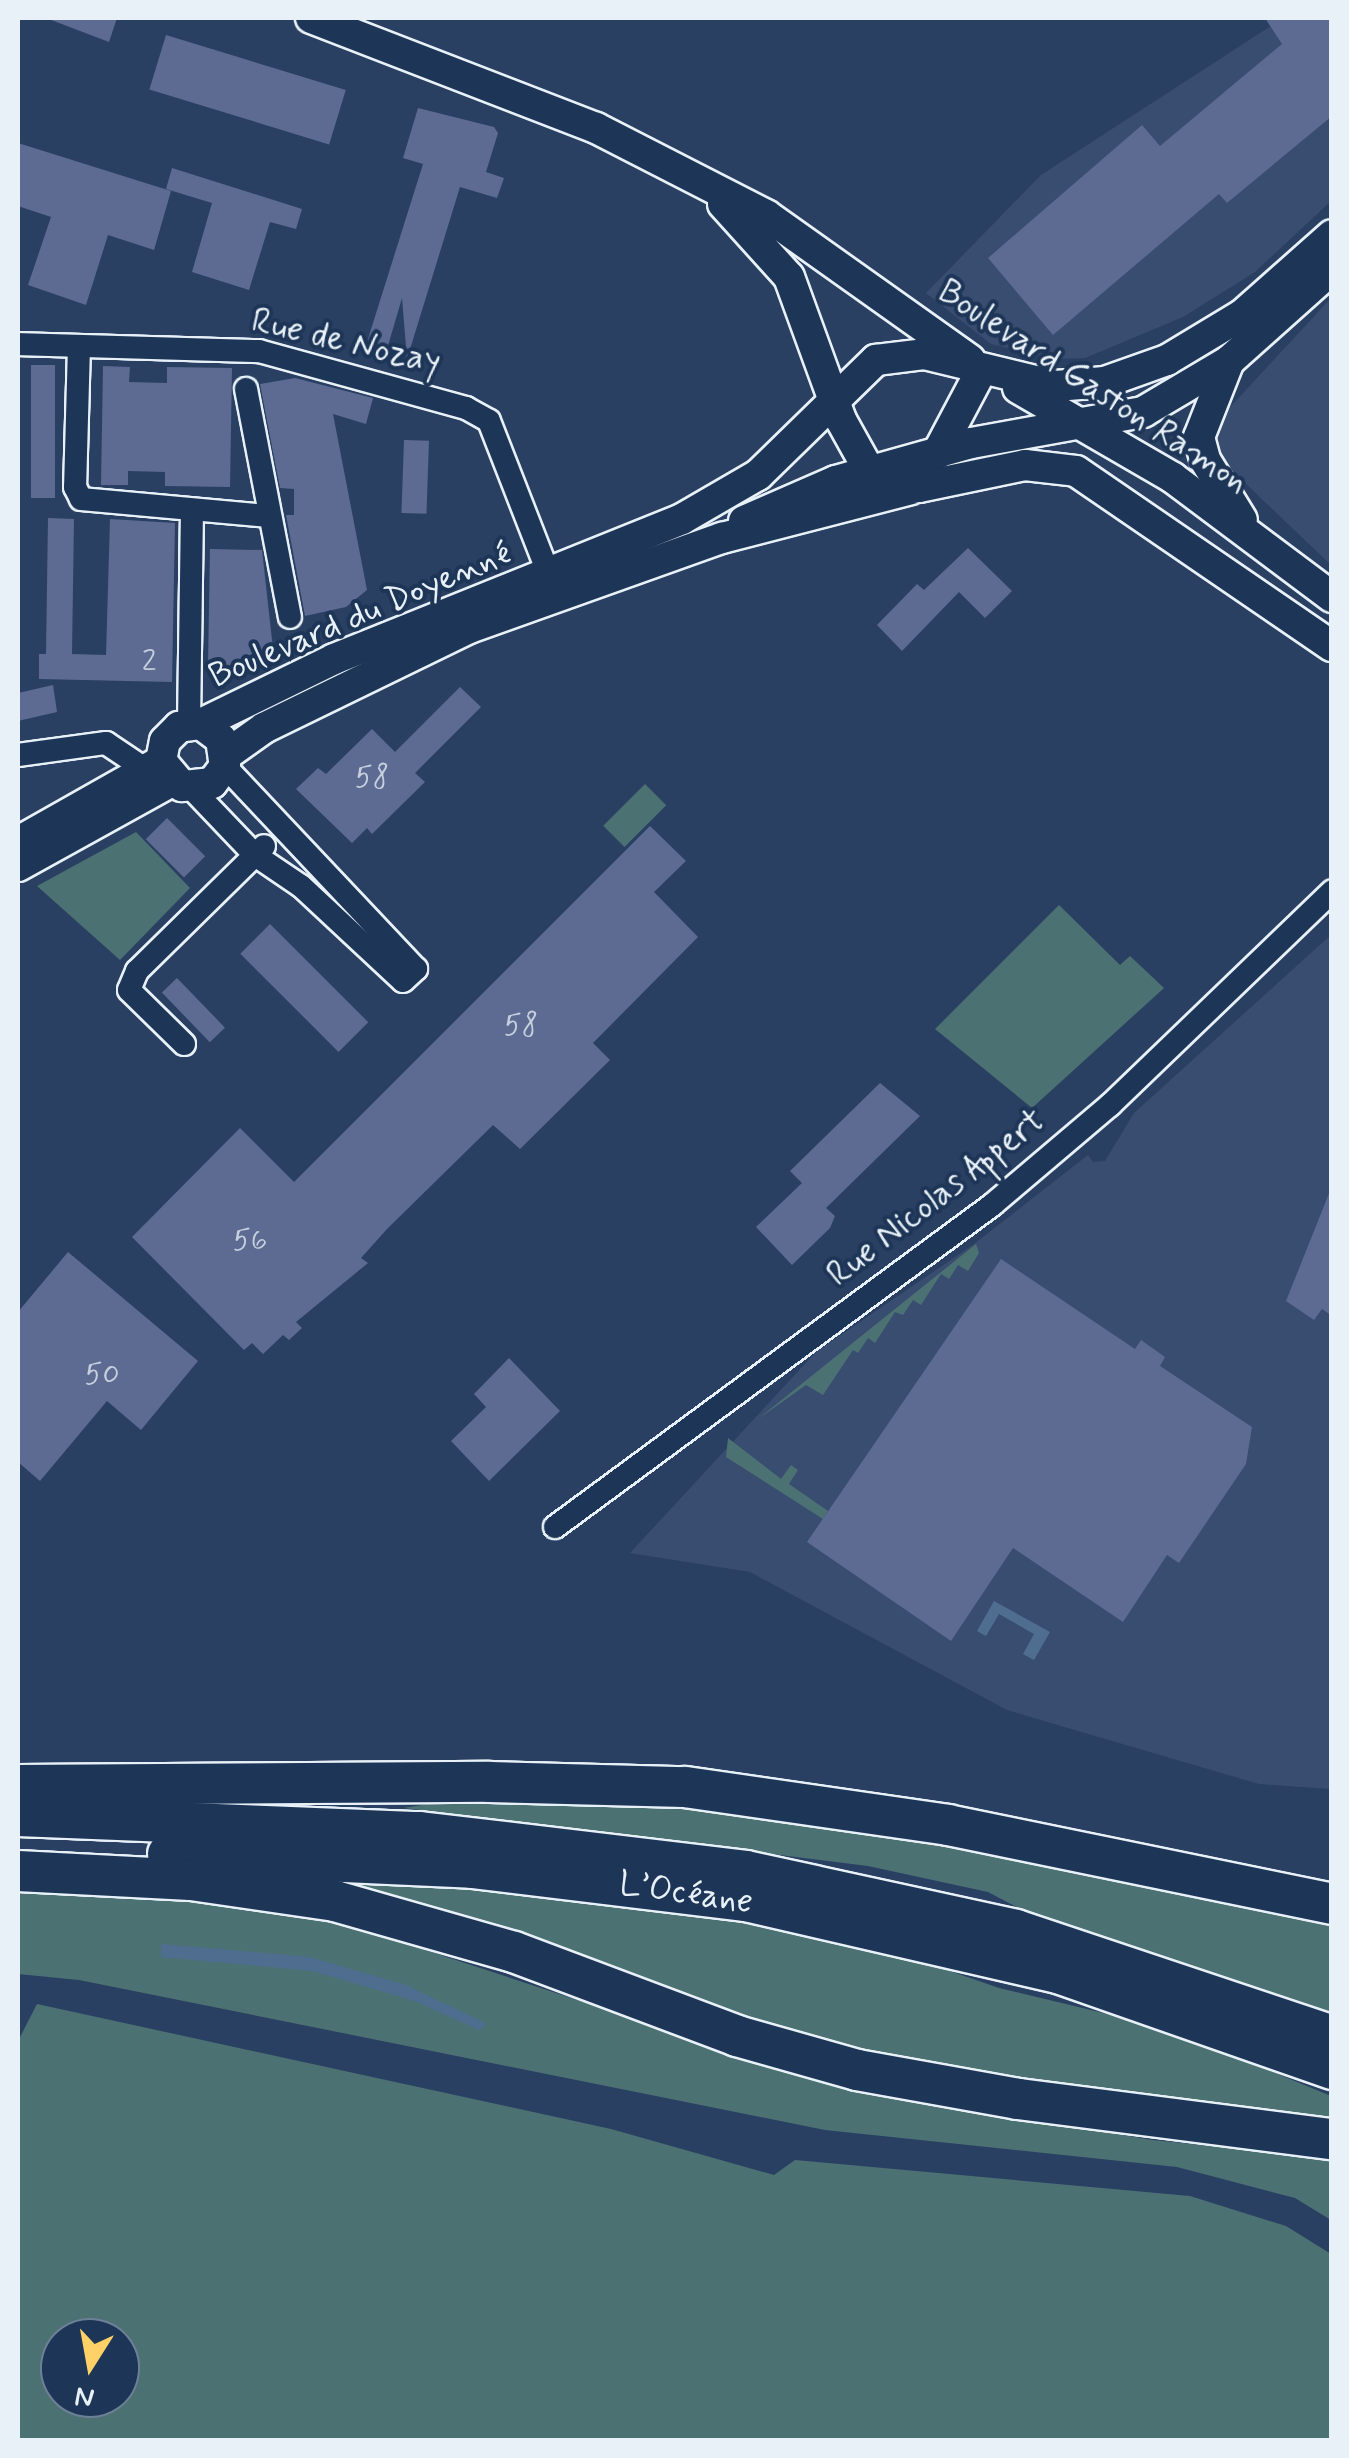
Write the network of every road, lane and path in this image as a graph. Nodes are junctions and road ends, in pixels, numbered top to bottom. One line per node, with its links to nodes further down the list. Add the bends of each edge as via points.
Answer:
1 (311, 18): 2 (main road, Boulevard Gaston Ramon, via 596,128)
2 (707, 188): 8 (main road, Boulevard Gaston Ramon, via 818,248); 10 (main road, Boulevard Gaston Ramon, via 788,277)
3 (1332, 235): 8 (main road, Boulevard du Doyenné, via 1242,315 1141,371 1069,386)
4 (1332, 269): 7 (main road)
5 (18, 344): 6 (street, Rue de Nozay)
6 (79, 346): 15 (street, via 80,499); 19 (street, Rue de Nozay, via 259,351 466,408 488,421)
7 (1229, 362): 11 (main road, Boulevard du Doyenné, via 1143,412); 17 (main road, via 1199,437 1205,460)
8 (982, 369): 10 (main road, Boulevard du Doyenné, via 895,355 876,360); 11 (main road, Boulevard Gaston Ramon); 12 (main road)
9 (246, 388): 16 (street)
10 (833, 398): 13 (main road, Boulevard Gaston Ramon); 19 (main road, Boulevard du Doyenné, via 758,475 728,494 608,554)
11 (1074, 426): 12 (main road, Boulevard du Doyenné); 17 (main road, Boulevard Gaston Ramon)
12 (937, 454): 13 (main road, Boulevard du Doyenné)
13 (870, 472): 14 (main road); 18 (main road, Boulevard du Doyenné, via 773,504)
14 (919, 487): 18 (main road, Boulevard du Doyenné); 23 (main road, via 998,468 1076,471)
15 (192, 510): 16 (street); 24 (street)
16 (269, 516): 21 (street)
17 (1248, 531): 20 (main road, Boulevard Gaston Ramon)
18 (722, 538): 22 (main road, Boulevard du Doyenné)
19 (548, 574): 22 (main road, Boulevard du Doyenné, via 542,590 498,607); 24 (main road, Boulevard du Doyenné, via 334,659)
20 (1332, 598)
21 (290, 617)
22 (469, 628): 26 (main road, Boulevard du Doyenné, via 264,728)
23 (1332, 646)
24 (195, 724): 26 (main road, Boulevard du Doyenné, via 221,739); 27 (main road, Boulevard du Doyenné, via 171,733)
25 (25, 753): 27 (street, via 106,743)
26 (226, 761): 27 (main road, Boulevard du Doyenné, via 212,783); 28 (street)
27 (168, 775): 29 (main road, Boulevard du Doyenné); 30 (street); 31 (main road, Boulevard du Doyenné)
28 (282, 830): 30 (street); 30 (street, via 340,906)
29 (18, 842)
30 (256, 855): 33 (street, via 137,971 129,990)
31 (18, 866)
32 (1332, 891): 34 (street, Rue Nicolas Appert, via 1110,1104 992,1205)
33 (184, 1044)
34 (555, 1527)
35 (18, 1785): 38 (highway, via 684,1788 948,1824)
36 (18, 1816): 39 (highway, L’Océane, via 511,1840 764,1874 1016,1930)
37 (29, 1861): 39 (highway, L’Océane, via 472,1868 746,1900); 42 (highway, via 335,1901 514,1952 737,2036 857,2070 1036,2102)
38 (1332, 1904)
39 (1266, 2027): 40 (highway, L’Océane); 41 (highway, L’Océane)
40 (1332, 2036)
41 (1332, 2070)
42 (1332, 2139)

